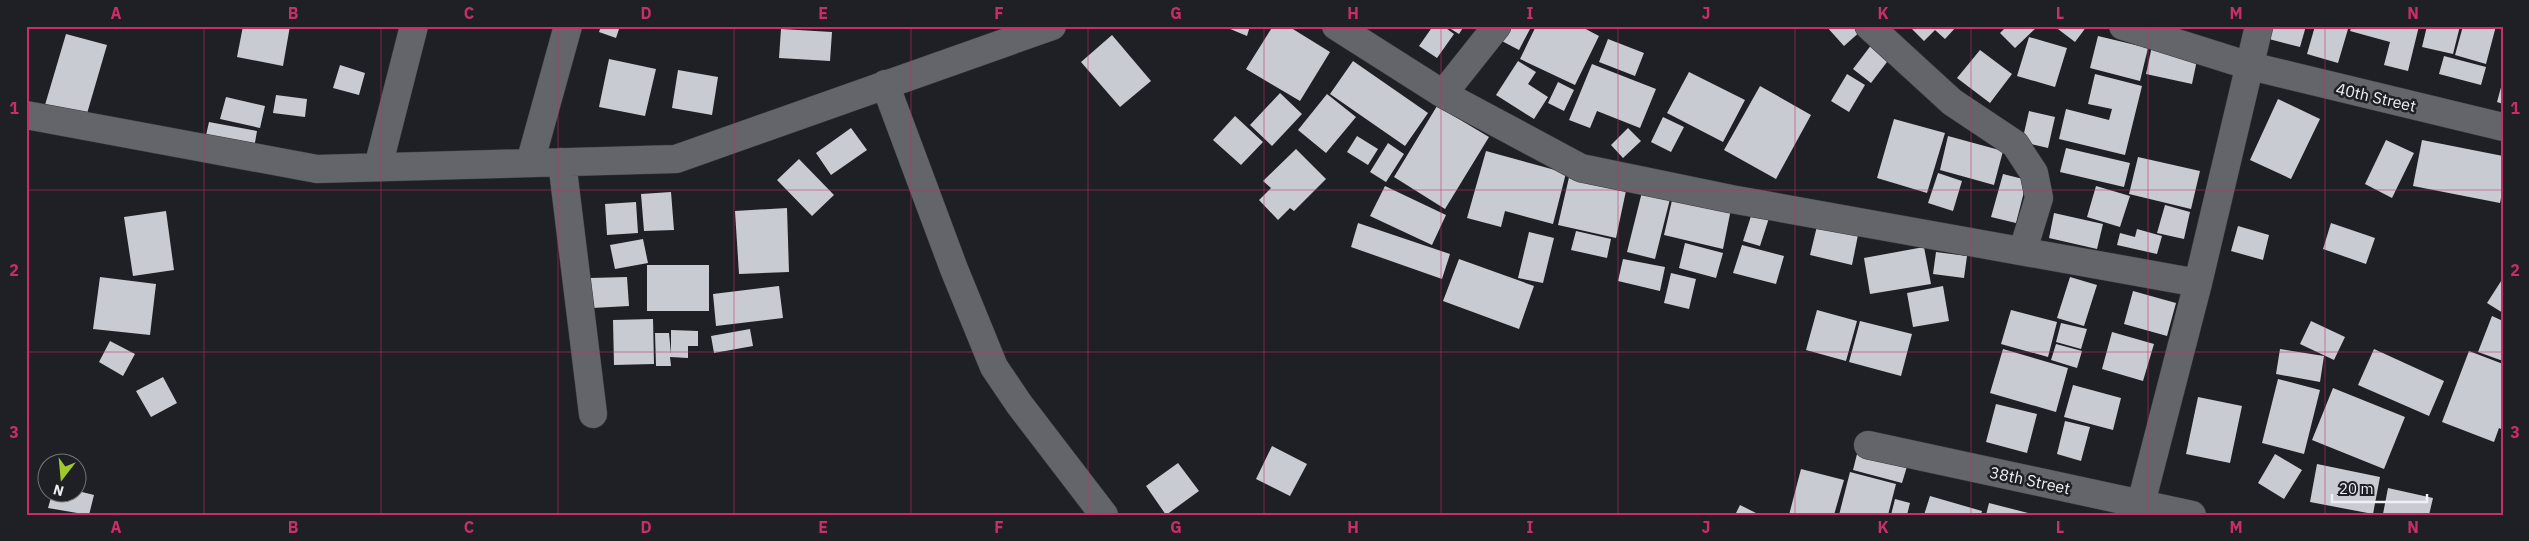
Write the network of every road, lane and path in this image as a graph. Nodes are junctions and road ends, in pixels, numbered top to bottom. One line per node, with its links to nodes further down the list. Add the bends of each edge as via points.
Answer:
1 (414, 26): 16 (street)
2 (568, 26): 15 (street)
3 (1052, 26): 10 (street)
4 (1336, 26): 11 (street)
5 (1497, 26): 11 (street)
6 (1869, 26): 17 (street, via 1952,102 2015,144 2034,173 2039,198)
7 (2123, 26): 9 (street, 40th Street)
8 (2259, 26): 9 (street)
9 (2250, 66): 13 (street, 40th Street); 18 (street)
10 (886, 84): 14 (street, via 676,159); 22 (street, via 994,367)
11 (1444, 94): 17 (street, via 1581,168 1731,199)
12 (26, 115): 16 (street, via 317,169)
13 (2503, 127)
14 (562, 162): 15 (street); 19 (street)
15 (530, 163): 16 (street)
16 (378, 167)
17 (2022, 250): 18 (street)
18 (2198, 283): 21 (street)
19 (593, 414)
20 (1868, 446): 21 (street, 38th Street)
21 (2139, 509): 23 (street, 38th Street)
22 (1104, 515)
23 (2192, 515)

